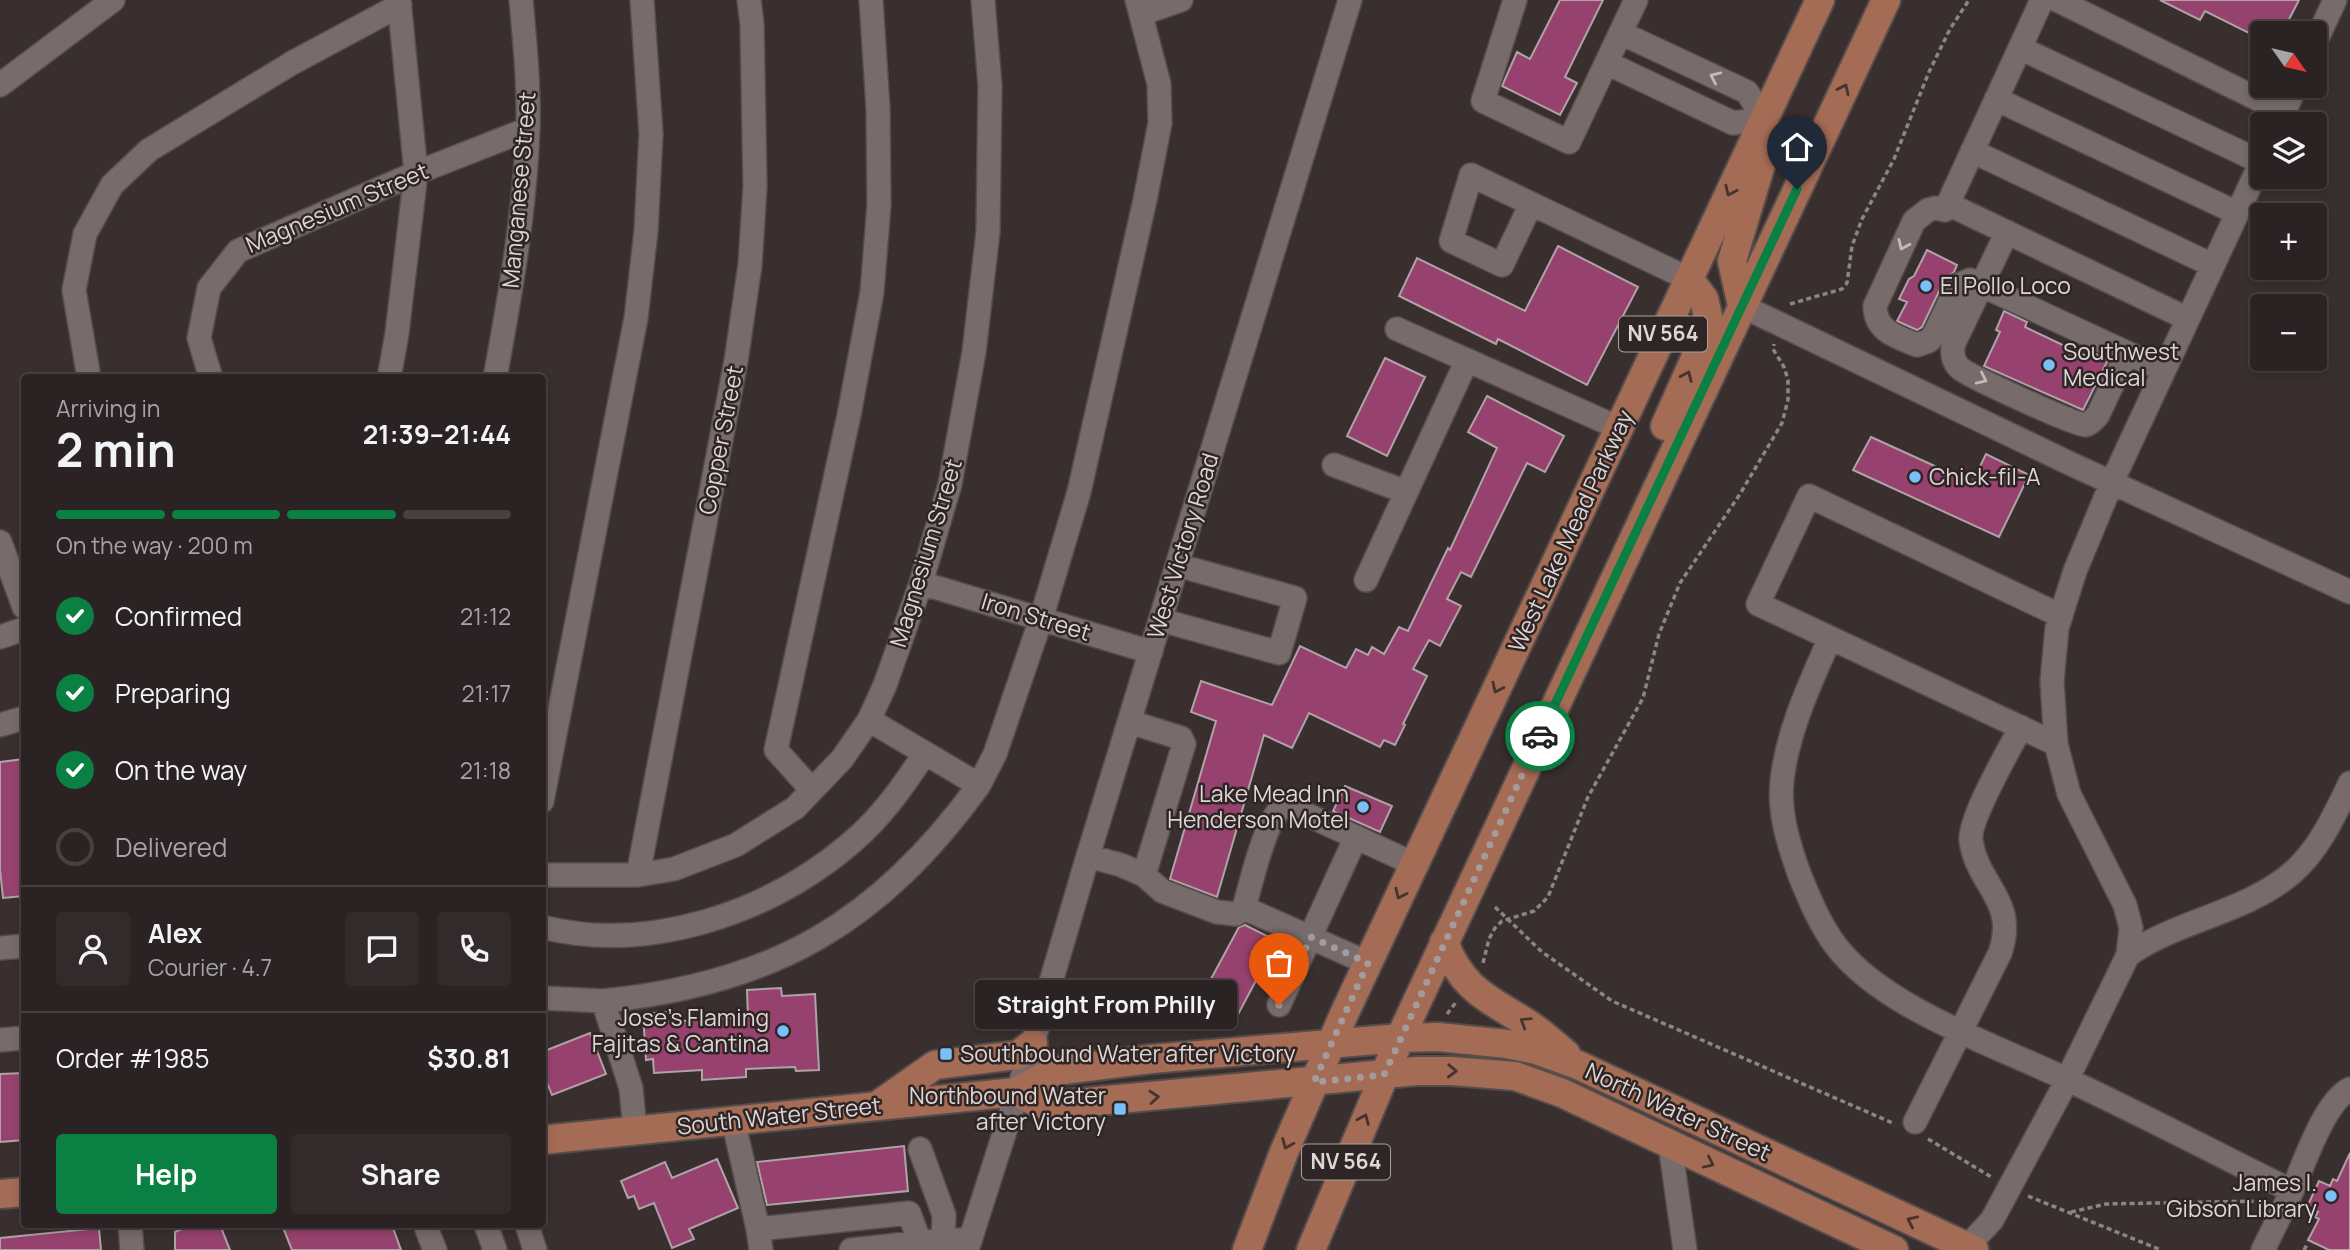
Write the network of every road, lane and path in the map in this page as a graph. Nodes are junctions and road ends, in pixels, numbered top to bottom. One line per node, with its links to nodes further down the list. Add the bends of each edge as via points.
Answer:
1 (113, 0): 24 (street)
2 (521, 0): 28 (street, Manganese Street)
3 (642, 0): 78 (street, via 651,134 636,318)
4 (749, 0): 86 (street, Copper Street, via 755,187 750,265 736,361)
5 (871, 0): 81 (street, via 879,205 872,292 776,750)
6 (983, 0): 61 (street, Magnesium Street, via 990,86 988,232 974,352 950,484)
7 (1181, 0): 18 (street)
8 (1350, 0): 59 (street, West Victory Road)
9 (1515, 0): 22 (street, via 1483,101 1569,142)
10 (1636, 0): 20 (street)
11 (1820, 0): 23 (main road, West Lake Mead Parkway / NV 564)
12 (1886, 0): 40 (main road, NV 564, one-way to 12)
13 (1969, 0): 42 (path, via 1950,29 1894,159 1862,219 1852,246 1847,283 1842,289 1783,307)
14 (2042, 0): 21 (street)
15 (2057, 0): 26 (street)
16 (2335, 0): 19 (street)
17 (399, 2): 31 (street); 49 (street, via 149,150 112,185 85,234 74,290)
18 (1139, 7): 65 (street, via 1159,84 1160,123 1079,492)
19 (2325, 21)
20 (1621, 33): 22 (street); 27 (street, one-way to 20, via 1747,92)
21 (2020, 48): 25 (street); 30 (street)
22 (1607, 63): 27 (street, via 1733,123)
23 (1791, 63): 27 (main road, West Lake Mead Parkway / NV 564); 40 (main road, via 1732,261)
24 (0, 85)
25 (1996, 99): 29 (street); 35 (street)
26 (2270, 112)
27 (1764, 119): 38 (main road, West Lake Mead Parkway / NV 564, one-way to 38)
28 (528, 129): 31 (street, Magnesium Street); 52 (street, Manganese Street, via 511,294)
29 (1972, 151): 34 (street); 37 (street)
30 (2250, 154)
31 (416, 173): 50 (street, Magnesium Street, via 237,251 209,288 199,338); 51 (street)
32 (2250, 185): 35 (street)
33 (1531, 204): 38 (street)
34 (1948, 204): 36 (street); 44 (street, one-way to 44, via 1914,221 1875,306 1879,324 1891,335 1917,345)
35 (2237, 213): 37 (street)
36 (2007, 232): 39 (street); 41 (street)
37 (2212, 265): 41 (street)
38 (1689, 279): 53 (main road, West Lake Mead Parkway / NV 564); 56 (main road, one-way to 38, via 1659,440 1710,325 1704,299)
39 (1982, 284): 44 (street, via 1970,280 1958,285); 45 (street); 46 (street)
40 (1742, 306): 42 (street); 56 (main road, NV 564)
41 (2188, 319): 48 (street)
42 (1779, 324): 55 (street); 90 (path, via 1773,349 1788,380 1782,423 1680,583 1643,698 1588,797 1548,897 1534,911)
43 (1397, 329): 47 (street)
44 (1929, 341): 45 (street)
45 (1952, 350): 46 (street, one-way to 46, via 1962,370 2085,425 2098,415)
46 (2127, 353): 48 (street)
47 (1467, 360): 53 (street); 57 (street)
48 (2164, 370): 55 (street)
49 (88, 374)
50 (210, 374)
51 (389, 374)
52 (496, 374)
53 (1619, 428): 84 (main road, West Lake Mead Parkway / NV 564, one-way to 84)
54 (1334, 465): 57 (street)
55 (2112, 482): 62 (street); 64 (street)
56 (1657, 487): 93 (main road, NV 564)
57 (1406, 492): 60 (street)
58 (0, 542): 63 (street)
59 (1177, 565): 66 (street, West Victory Road); 66 (street, via 1295,598 1279,653)
60 (1366, 580)
61 (921, 583): 65 (street, Iron Street); 72 (street, Magnesium Street)
62 (2350, 592)
63 (21, 599)
64 (2061, 616): 69 (street, via 1809,496 1758,604); 76 (street, via 2052,681)
65 (1041, 619): 70 (street, Iron Street); 80 (street, via 995,754)
66 (1161, 620): 70 (street, West Victory Road)
67 (21, 630): 68 (street)
68 (0, 637)
69 (1830, 638): 75 (street); 102 (street, via 1792,728 1782,775 1783,819 1793,856 1814,909 1836,947 1904,1003)
70 (1151, 652): 73 (street, West Victory Road)
71 (21, 719): 74 (street)
72 (869, 719): 77 (street); 81 (street, Magnesium Street, via 842,759)
73 (1130, 722): 83 (street, West Victory Road); 87 (street, via 1181,738 1184,744)
74 (0, 725)
75 (2021, 727): 76 (street); 102 (street, via 1975,818 1970,839 2004,914 2006,934)
76 (2056, 744): 96 (street, via 2069,794 2125,905 2131,928)
77 (925, 752): 80 (street); 91 (street, via 882,812 852,843 773,894 690,926 631,936 570,934)
78 (546, 780)
79 (2350, 783): 96 (street, via 2328,828 2293,872 2267,890 2150,940)
80 (979, 785): 100 (street, via 926,852 892,885 856,916 813,942 778,960 729,976 644,997)
81 (812, 790): 86 (street, Magnesium Street, via 795,808 736,845 674,869)
82 (1356, 837): 84 (street); 89 (street, via 1286,805 1280,807 1270,822); 92 (street)
83 (1088, 856): 87 (street); 107 (street, West Victory Road)
84 (1414, 863): 97 (main road, West Lake Mead Parkway / NV 564, one-way to 97)
85 (546, 875): 86 (street, Magnesium Street)
86 (638, 875)
87 (1144, 875): 89 (street, via 1163,891 1217,912 1236,914)
88 (1494, 907): 90 (path)
89 (1244, 908): 92 (street)
90 (1507, 920): 98 (path, via 1495,928 1482,964); 117 (path, via 1542,952 1612,1001)
91 (546, 928)
92 (1311, 937): 97 (street); 101 (street)
93 (1444, 942): 98 (main road, via 1452,964); 108 (main road, NV 564)
94 (21, 946): 95 (street)
95 (0, 948)
96 (2128, 955): 112 (street)
97 (1368, 963): 109 (main road, West Lake Mead Parkway / NV 564)
98 (1468, 983): 103 (path); 110 (main road, one-way to 98, via 1547,1037)
99 (546, 996): 100 (street)
100 (603, 1001): 118 (street, via 631,1088)
101 (1279, 1005)
102 (1960, 1030): 112 (street); 117 (street)
103 (1433, 1037): 108 (main road, North Water Street); 110 (main road, North Water Street, via 1507,1044)
104 (21, 1038): 105 (street)
105 (0, 1040)
106 (1366, 1041): 108 (main road, North Water Street); 109 (main road, South Water Street)
107 (1033, 1043): 114 (street, West Victory Road); 115 (main road, via 1018,1055 935,1065)
108 (1392, 1056): 111 (main road, North Water Street); 120 (main road, North Water Street, one-way to 120, via 1451,1070 1515,1076 1562,1093); 141 (main road, NV 564, one-way to 108)
109 (1323, 1063): 111 (main road, South Water Street); 114 (main road, South Water Street, via 1151,1059 1055,1071); 114 (main road, South Water Street, one-way to 109, via 1044,1106); 140 (main road, NV 564, one-way to 140)
110 (1578, 1065): 135 (main road, North Water Street, one-way to 110)
111 (1349, 1078)
112 (2068, 1079): 122 (street); 125 (street)
113 (2350, 1090): 125 (street, via 2329,1111)
114 (1016, 1092): 115 (main road, South Water Street); 134 (street, West Victory Road)
115 (876, 1106): 116 (main road, South Water Street)
116 (733, 1120): 118 (main road, South Water Street); 130 (street)
117 (1912, 1128): 122 (path)
118 (635, 1130): 119 (main road, South Water Street)
119 (546, 1140)
120 (1670, 1145): 142 (street); 143 (main road, North Water Street, one-way to 143)
121 (920, 1149): 131 (street, via 944,1215)
122 (2009, 1187): 126 (path); 135 (street, via 1992,1220)
123 (21, 1192): 124 (main road)
124 (0, 1194)
125 (2282, 1196): 126 (path, via 2106,1204); 145 (street)
126 (2069, 1212): 144 (path)
127 (130, 1228): 136 (street)
128 (487, 1228): 137 (street)
129 (528, 1228): 138 (street)
130 (759, 1240): 132 (street, via 909,1213)
131 (943, 1240): 132 (street); 134 (street)
132 (917, 1243): 139 (street)
133 (2308, 1243): 146 (path)
134 (969, 1245)
135 (1968, 1249)
136 (132, 1250)
137 (495, 1250)
138 (535, 1250)
139 (850, 1250)
140 (1247, 1250)
141 (1311, 1250)
142 (1685, 1250)
143 (1894, 1250)
144 (2161, 1250)
145 (2263, 1250)
146 (2304, 1250)

